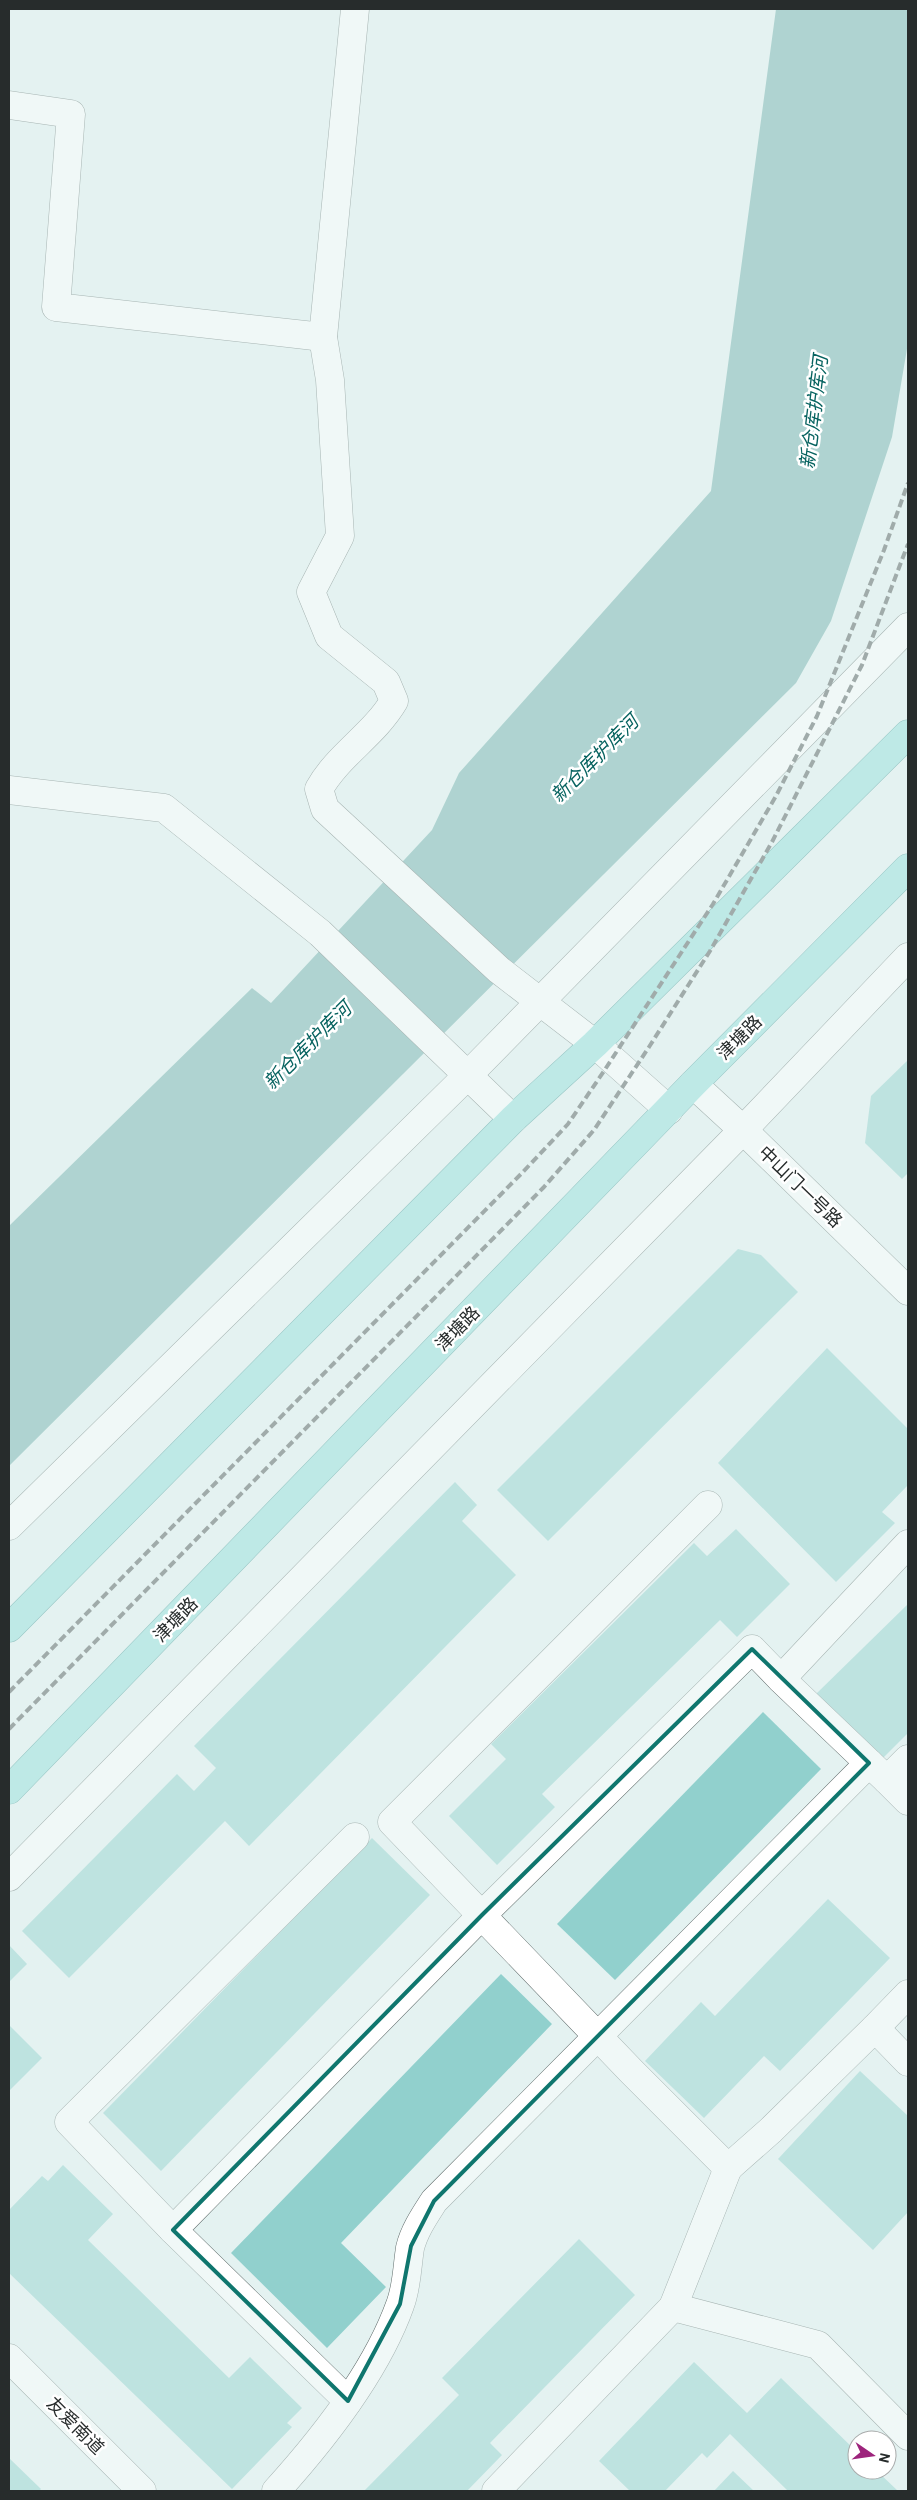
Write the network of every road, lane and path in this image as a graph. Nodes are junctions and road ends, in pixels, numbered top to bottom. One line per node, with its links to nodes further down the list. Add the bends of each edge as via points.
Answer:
1 (355, 9): 3 (street)
2 (9, 105): 3 (street, via 72,114 56,307)
3 (323, 337): 9 (street, via 330,380 340,536 311,592 329,636 386,682 394,700 384,717 326,776 319,789 325,809 499,970)
4 (908, 627): 9 (street)
5 (908, 734): 10 (main road)
6 (9, 790): 11 (street, via 164,808 320,934)
7 (908, 868): 12 (main road, 津塘路)
8 (908, 957): 15 (street)
9 (540, 1000): 10 (street); 11 (street)
10 (596, 1044): 13 (street); 14 (main road)
11 (468, 1075): 14 (street); 18 (street)
12 (693, 1084): 13 (main road, 津塘路); 15 (street, 中山门一号路)
13 (669, 1110): 24 (main road, 津塘路)
14 (513, 1119): 20 (main road)
15 (744, 1130): 16 (street, 中山门一号路); 27 (street)
16 (908, 1291)
17 (708, 1505): 28 (street, via 392,1822)
18 (9, 1526)
19 (908, 1544): 21 (street)
20 (9, 1628)
21 (781, 1679): 23 (street); 28 (street, via 752,1649)
22 (908, 1759): 23 (street)
23 (878, 1771): 25 (street); 31 (street)
24 (9, 1790)
25 (908, 1802)
26 (355, 1837): 34 (street, via 68,2122)
27 (9, 1877)
28 (482, 1915): 31 (street); 34 (street)
29 (908, 1994): 30 (street)
30 (875, 2028): 32 (street); 33 (street)
31 (599, 2035): 33 (street); 37 (street, via 434,2201 411,2246 400,2304 377,2353)
32 (908, 2062)
33 (728, 2168): 35 (street)
34 (172, 2230): 37 (street)
35 (673, 2307): 38 (street, via 818,2345); 41 (street)
36 (9, 2358): 39 (street, 友爱南道)
37 (348, 2401): 40 (street, via 319,2442)
38 (908, 2436)
39 (142, 2491)
40 (276, 2491)
41 (496, 2491)

